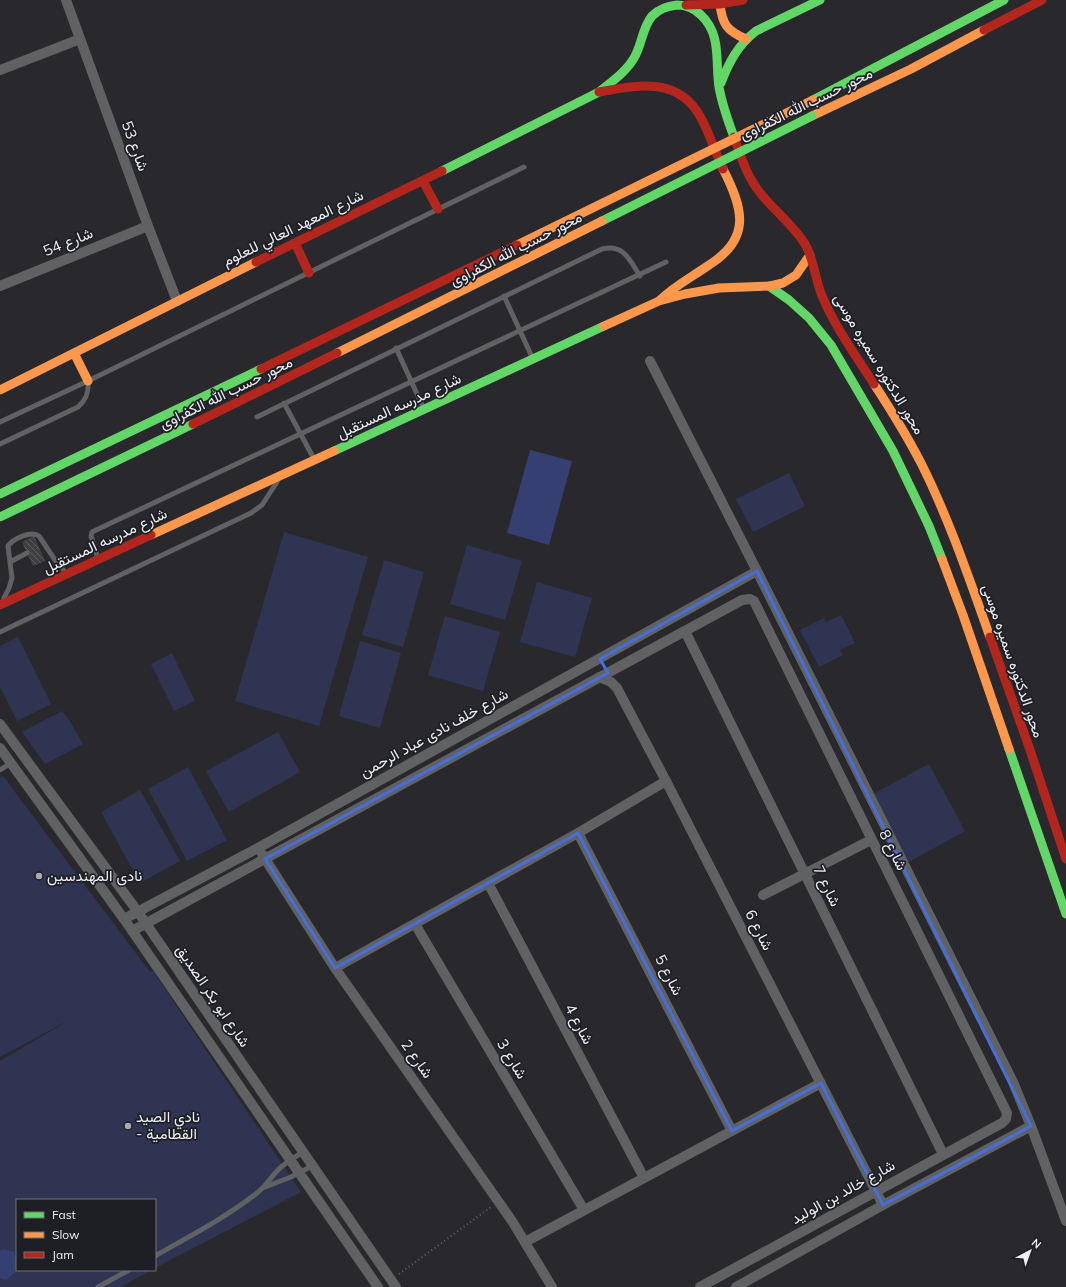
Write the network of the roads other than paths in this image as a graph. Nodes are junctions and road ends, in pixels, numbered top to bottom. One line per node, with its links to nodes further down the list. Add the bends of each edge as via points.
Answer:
1 (66, 0): 8 (street, شارع 53)
2 (742, 0): 6 (main road)
3 (820, 0): 9 (main road, via 756,31)
4 (1004, 0): 43 (main road, محور حسب الله الكفراوى, bridge, via 812,100)
5 (1042, 0): 44 (main road, محور حسب الله الكفراوى, bridge, via 911,69 169,437)
6 (720, 4): 7 (main road); 9 (main road, via 721,16 726,27 734,35)
7 (686, 5): 11 (main road, محور الدكتوره سميره موسى, via 701,14 715,35); 12 (main road, via 672,5 652,16 632,60)
8 (80, 38): 10 (street); 16 (street, شارع 53)
9 (746, 39): 11 (main road, via 727,67)
10 (0, 70)
11 (719, 88): 18 (main road, محور الدكتوره سميره موسى, via 722,103 753,184 764,200 798,234)
12 (599, 92): 14 (main road, شارع المعهد العالي للعلوم); 26 (main road, via 656,86 674,92 689,102 700,116 737,202 740,221 735,240 729,249 714,262 671,289)
13 (524, 167): 15 (lane)
14 (423, 181): 15 (main road); 17 (main road, شارع المعهد العالي للعلوم)
15 (438, 209): 20 (lane)
16 (148, 226): 22 (street, شارع 54); 25 (street, شارع 53)
17 (294, 243): 20 (main road); 25 (main road, شارع المعهد العالي للعلوم)
18 (810, 255): 23 (main road, شارع مدرسه المستقبل, via 794,276 783,283); 67 (main road, محور الدكتوره سميره موسى, via 825,302 910,441 944,516 970,580)
19 (666, 262): 21 (lane)
20 (309, 273): 32 (lane)
21 (640, 276): 24 (lane, via 623,252 617,248 610,248); 27 (lane)
22 (0, 286)
23 (769, 286): 26 (main road, شارع مدرسه المستقبل, via 713,288); 72 (main road, محور الدكتوره سميره موسى, via 809,318 831,345 893,450 929,526 963,615)
24 (504, 296): 27 (lane); 28 (lane)
25 (178, 301): 29 (main road, شارع المعهد العالي للعلوم)
26 (660, 301): 30 (main road, شارع مدرسه المستقبل)
27 (520, 331): 30 (lane); 33 (lane)
28 (396, 348): 33 (lane); 35 (lane)
29 (74, 353): 32 (main road); 34 (main road, شارع المعهد العالي للعلوم)
30 (533, 359): 36 (main road, شارع مدرسه المستقبل)
31 (650, 361): 50 (street)
32 (88, 381): 38 (lane); 40 (lane, via 88,393 78,408)
33 (411, 381): 36 (lane); 39 (lane)
34 (0, 390)
35 (284, 403): 37 (lane); 39 (lane)
36 (425, 410): 41 (main road, شارع مدرسه المستقبل)
37 (257, 417)
38 (0, 422)
39 (300, 433): 41 (lane); 48 (lane, via 92,531)
40 (0, 444)
41 (314, 460): 42 (main road, شارع مدرسه المستقبل)
42 (283, 475): 48 (main road, شارع مدرسه المستقبل); 55 (lane, via 262,505 251,514)
43 (0, 494)
44 (0, 518)
45 (45, 545): 46 (lane); 49 (lane, via 36,534 12,542 8,549); 51 (lane)
46 (39, 548)
47 (27, 553): 49 (lane)
48 (98, 560): 51 (main road, شارع مدرسه المستقبل)
49 (10, 562): 53 (lane, via 11,583)
50 (757, 571): 56 (street, شارع خلف نادى عباد الرحمن); 80 (street, via 1012,1082)
51 (67, 574): 53 (main road, شارع مدرسه المستقبل)
52 (742, 600): 54 (street, شارع خلف نادى عباد الرحمن); 64 (street, شارع 8, via 750,599 756,604)
53 (0, 605)
54 (685, 631): 57 (street, شارع خلف نادى عباد الرحمن); 68 (street, شارع 7)
55 (0, 632)
56 (600, 658): 57 (street); 65 (street, شارع خلف نادى عباد الرحمن)
57 (603, 675): 62 (street, شارع 6, via 615,685); 66 (street, شارع خلف نادى عباد الرحمن)
58 (0, 724): 71 (street, شارع ابو بكر الصديق)
59 (0, 748): 60 (street, شارع ابو بكر الصديق)
60 (12, 763): 61 (lane); 73 (street, شارع ابو بكر الصديق)
61 (0, 770)
62 (666, 781): 63 (street); 78 (street, شارع 6)
63 (578, 834): 69 (street); 81 (street, شارع 5)
64 (871, 840): 68 (street); 79 (street, شارع 8, via 1007,1110 1006,1119)
65 (258, 848): 66 (street, شارع 2); 71 (street, شارع خلف نادى عباد الرحمن)
66 (265, 859): 74 (street, شارع خلف نادى عباد الرحمن); 77 (street, شارع 2)
67 (1066, 859)
68 (805, 874): 70 (street); 83 (street, شارع 7)
69 (488, 883): 75 (street); 87 (street, شارع 4)
70 (763, 895)
71 (138, 912): 73 (street, شارع خلف نادى عباد الرحمن); 74 (street, شارع ابو بكر الصديق)
72 (1066, 914)
73 (124, 920): 76 (street, شارع ابو بكر الصديق)
74 (145, 924): 76 (street, شارع خلف نادى عباد الرحمن); 82 (street, شارع ابو بكر الصديق)
75 (415, 924): 77 (street); 91 (street, شارع 3)
76 (132, 931): 84 (street, شارع ابو بكر الصديق)
77 (335, 968): 93 (street, شارع 2)
78 (821, 1083): 81 (street); 89 (street, شارع 6)
79 (1002, 1123): 83 (street, شارع خالد بن الوليد)
80 (1031, 1126): 90 (street, شارع خالد بن الوليد); 92 (street)
81 (732, 1131): 87 (street)
82 (303, 1152): 84 (lane); 85 (street, شارع ابو بكر الصديق)
83 (943, 1154): 89 (street, شارع خالد بن الوليد)
84 (291, 1160): 86 (street, شارع ابو بكر الصديق); 88 (lane, via 276,1172)
85 (312, 1166): 86 (lane); 96 (street, شارع ابو بكر الصديق)
86 (300, 1173): 88 (lane); 98 (street, شارع ابو بكر الصديق)
87 (644, 1178): 91 (street)
88 (265, 1187): 94 (lane, via 214,1223)
89 (876, 1191): 90 (street, شارع 6); 100 (street, شارع خالد بن الوليد)
90 (883, 1206): 101 (street, شارع خالد بن الوليد)
91 (584, 1210): 93 (street)
92 (1066, 1221)
93 (525, 1242): 99 (street, شارع 2)
94 (156, 1255)
95 (127, 1271): 97 (lane)
96 (394, 1283)
97 (98, 1287)
98 (378, 1287)
99 (552, 1287)
100 (700, 1287)
101 (736, 1287)

